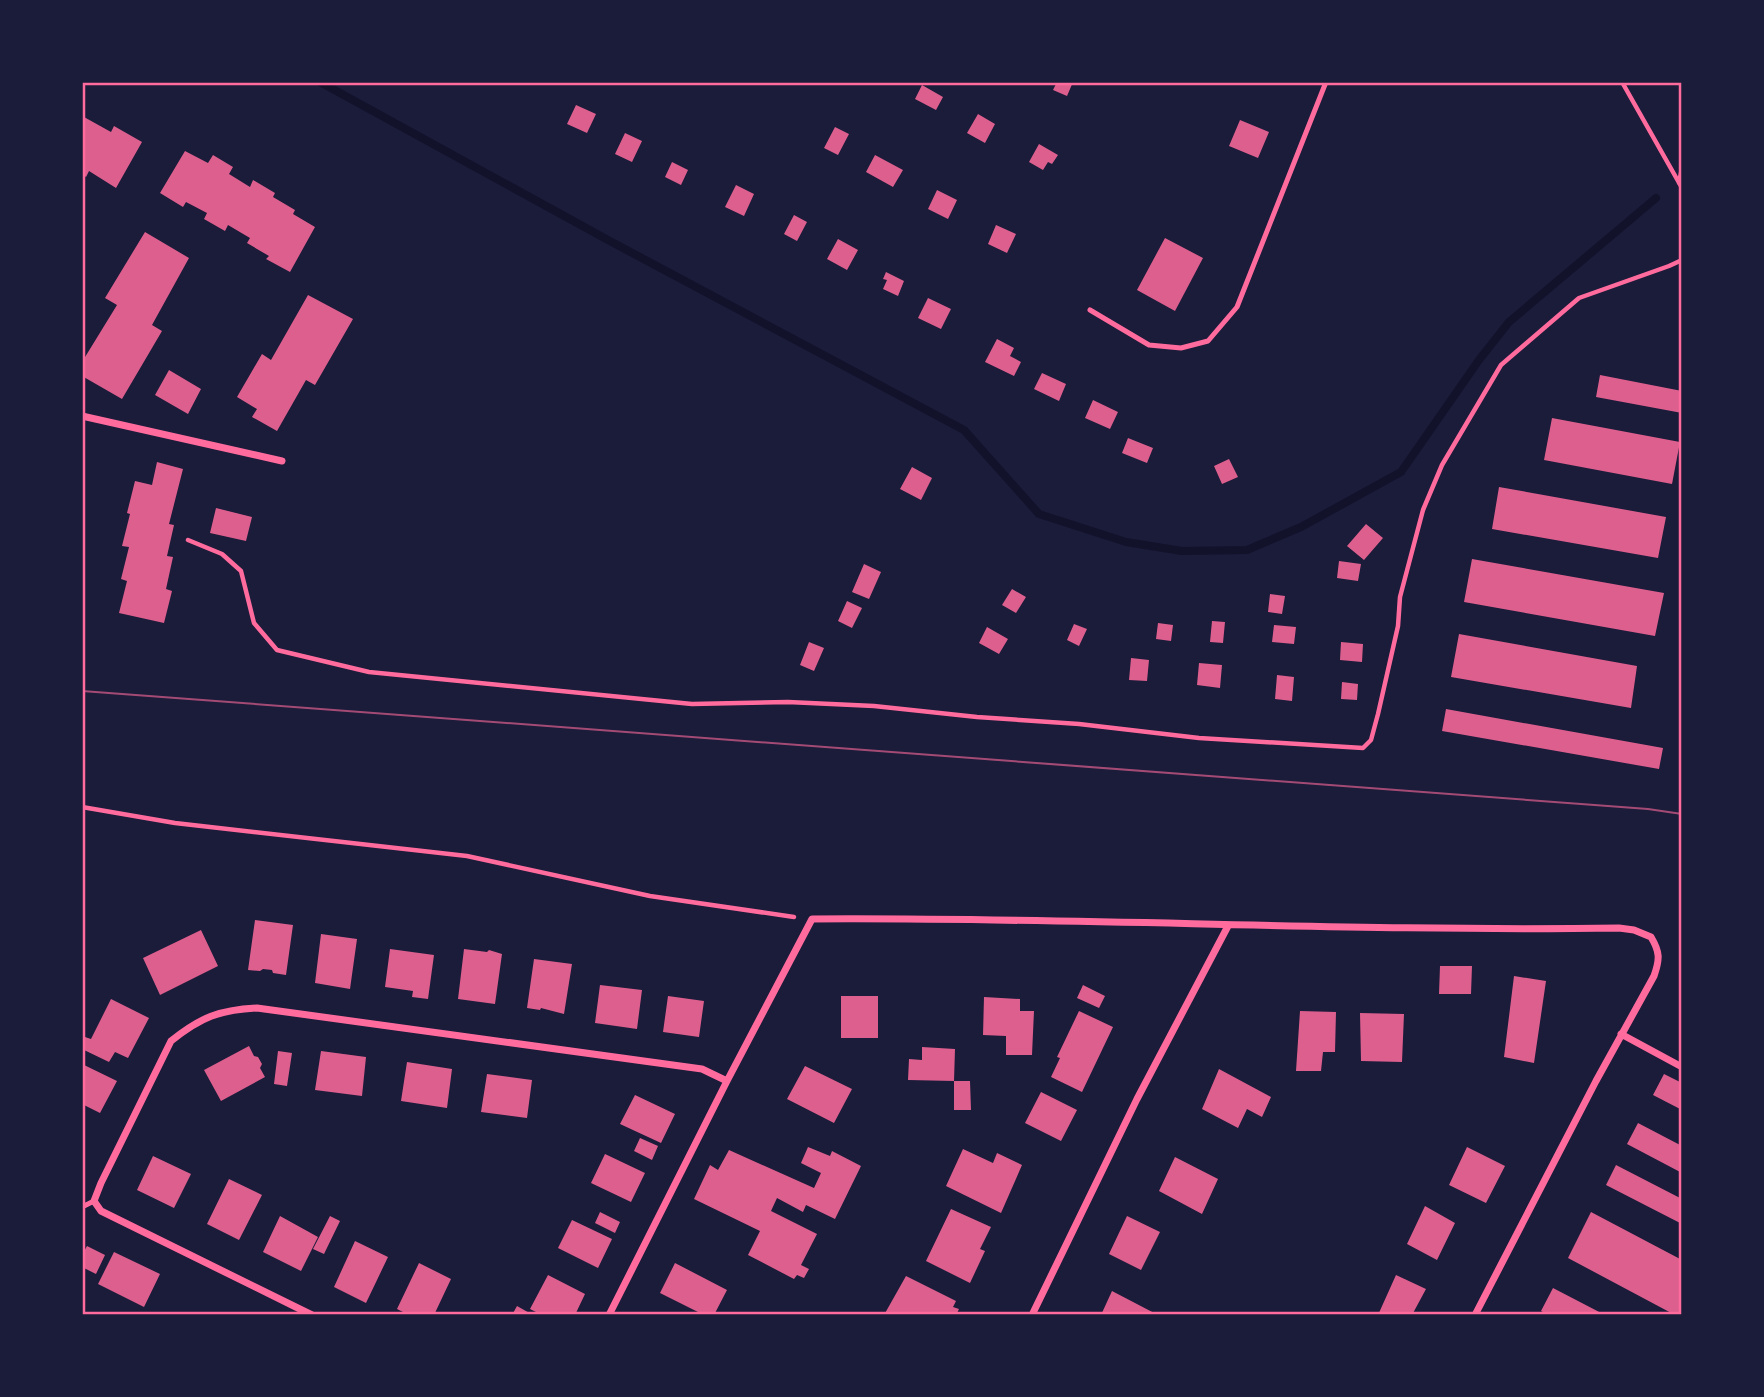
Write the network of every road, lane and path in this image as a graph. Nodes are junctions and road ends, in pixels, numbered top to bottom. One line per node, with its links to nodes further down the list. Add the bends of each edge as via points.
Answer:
1 (1326, 82): 6 (lane, via 1237,307 1208,341 1181,348 1149,345)
2 (1622, 82): 4 (path)
3 (1682, 168): 4 (path)
4 (1681, 185)
5 (1682, 260): 9 (path, via 1579,298 1501,365 1442,465 1423,510 1400,597 1378,714 1371,740 1363,748 1199,738 874,706 692,704 369,672 277,650 254,623 241,571 222,554)
6 (1090, 310)
7 (82, 416): 8 (street)
8 (282, 461)
9 (188, 540)
10 (82, 807): 11 (path, via 175,823 467,856 650,896)
11 (812, 919): 12 (street); 15 (street)
12 (1228, 926): 13 (street, via 1634,930 1651,937 1659,961); 20 (street)
13 (1621, 1034): 14 (street); 21 (street)
14 (1682, 1067)
15 (727, 1081): 16 (street, via 702,1069 257,1008 233,1009 189,1026 171,1041); 19 (street)
16 (94, 1201): 17 (lane); 18 (street, via 101,1210)
17 (82, 1207)
18 (312, 1315)
19 (609, 1315)
20 (1032, 1315)
21 (1475, 1315)

